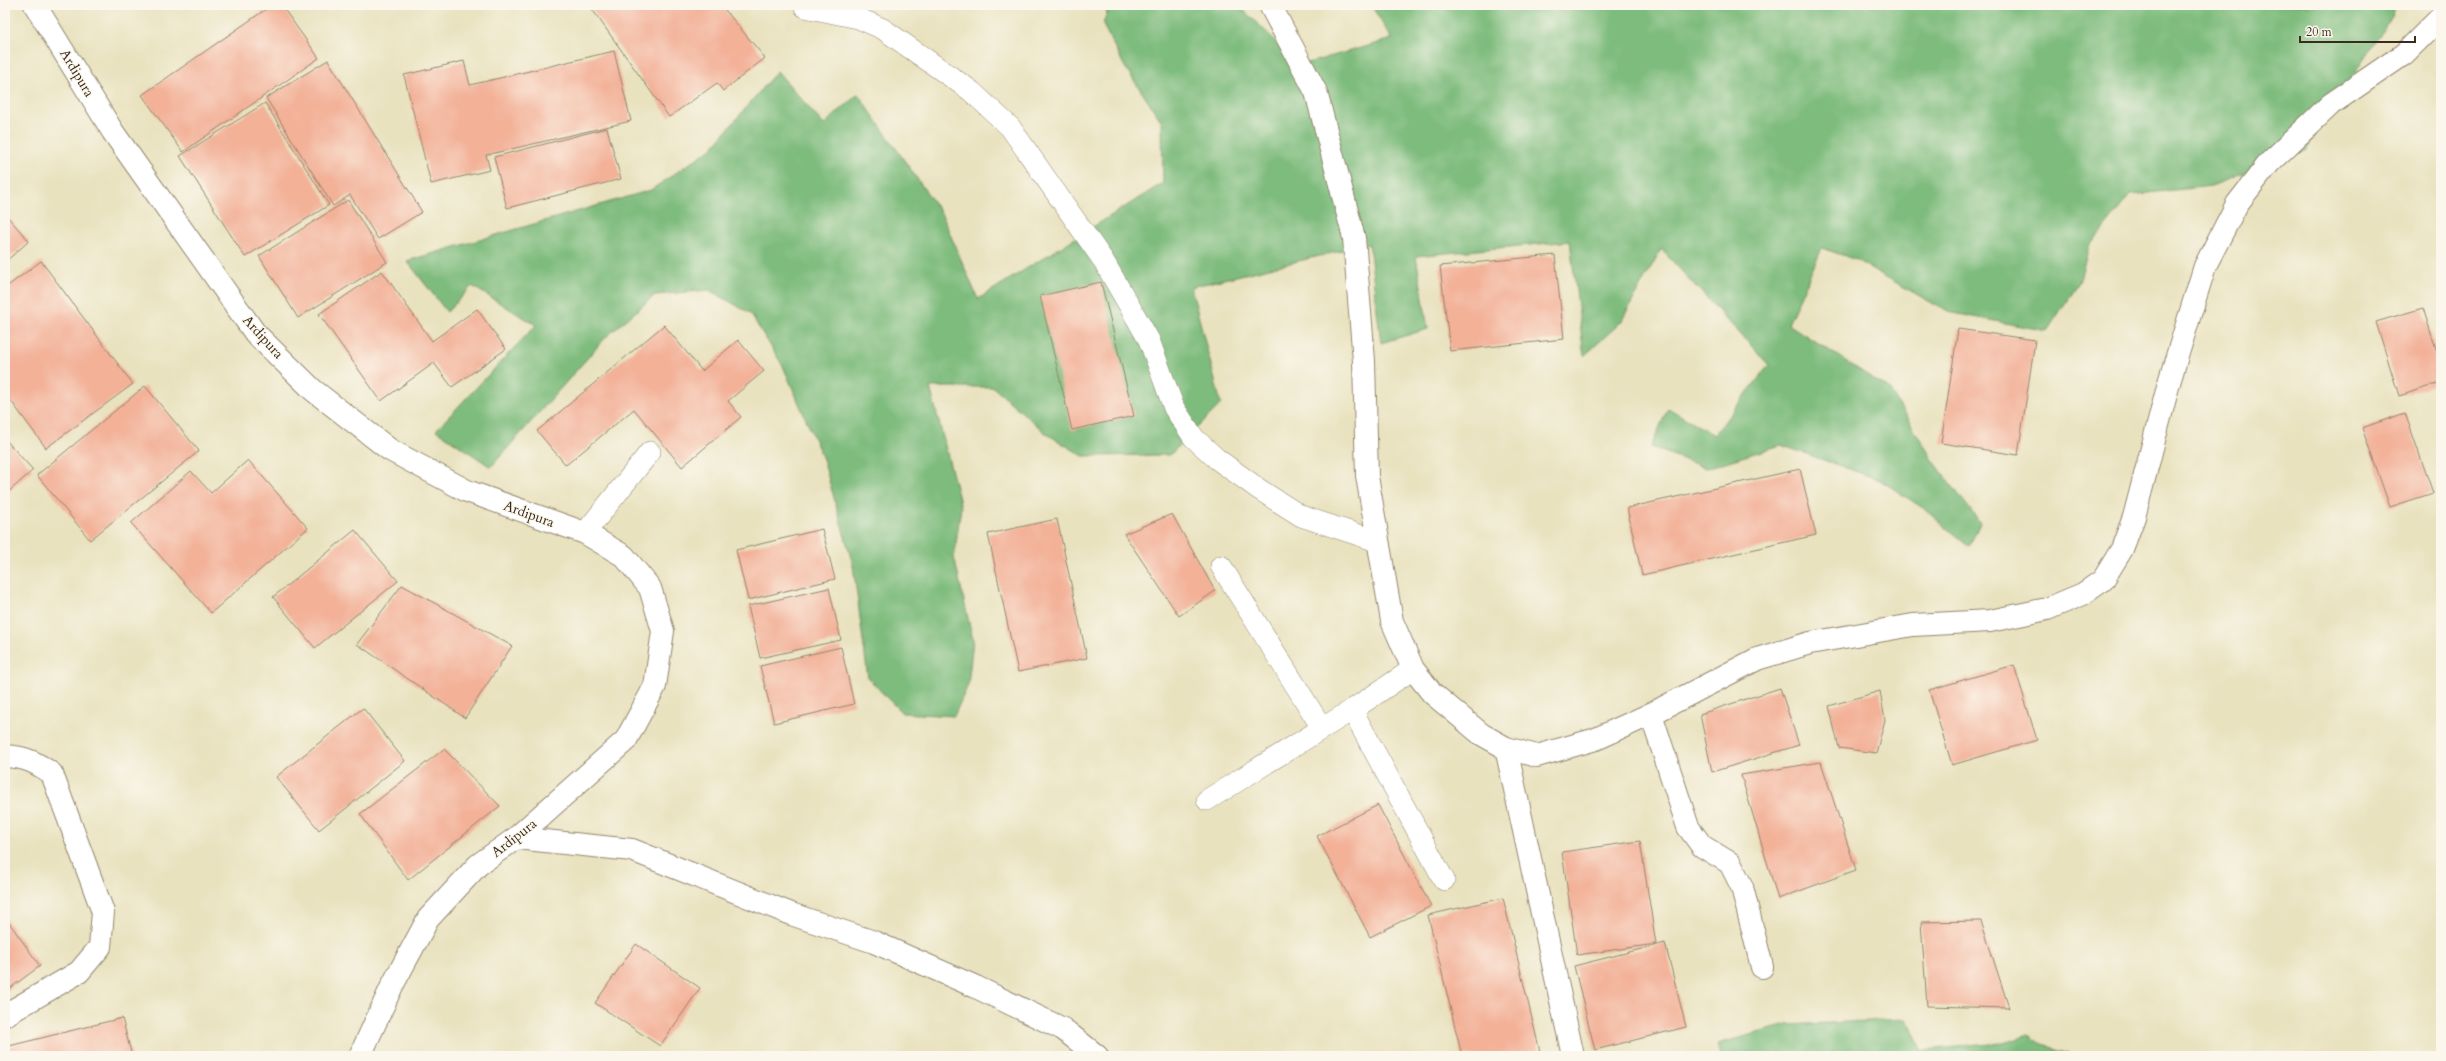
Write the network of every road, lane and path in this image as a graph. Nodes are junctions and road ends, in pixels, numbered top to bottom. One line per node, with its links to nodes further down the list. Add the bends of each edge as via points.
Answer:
1 (35, 5): 6 (street, Ardipura, via 113,132 255,332 313,390 390,450 467,491)
2 (1270, 5): 7 (street, via 1316,92 1354,238 1364,361 1367,476)
3 (805, 7): 7 (lane, via 858,18 883,29 971,91 1010,127 1103,260 1149,340 1174,408 1194,438 1217,459 1301,516)
4 (2441, 17): 11 (street, via 2404,54 2331,104 2269,164 2237,204 2205,266 2170,378 2134,517 2122,549 2103,580 2083,594 2047,609 1990,621 1913,625 1810,644 1757,658)
5 (650, 452): 6 (lane)
6 (585, 533): 16 (street, Ardipura, via 624,556 650,588 662,631 655,686 626,740)
7 (1377, 541): 9 (street, via 1392,621)
8 (1221, 566): 12 (lane)
9 (1413, 669): 10 (lane); 13 (street, via 1432,693 1481,734)
10 (1352, 710): 12 (lane); 17 (lane)
11 (1651, 714): 13 (street, via 1596,739 1537,756); 18 (street, via 1688,827 1702,846 1730,863 1742,887)
12 (1322, 728): 15 (lane)
13 (1506, 748): 22 (street)
14 (5, 756): 19 (street, via 24,757 52,774 103,912 100,947 79,972)
15 (1207, 800)
16 (516, 838): 20 (street, Ardipura, via 478,865 428,919 392,986); 21 (street, via 632,850 791,914 874,942 976,987 1063,1029)
17 (1444, 880)
18 (1762, 967)
19 (5, 1015)
20 (360, 1056)
21 (1097, 1056)
22 (1573, 1056)

